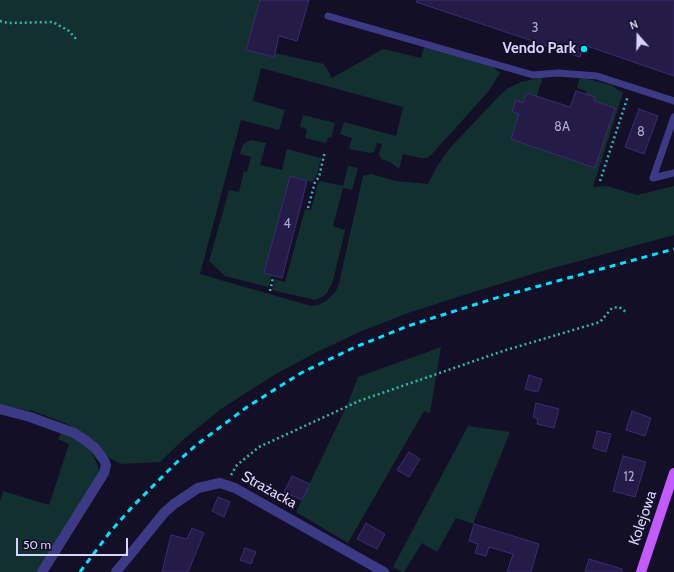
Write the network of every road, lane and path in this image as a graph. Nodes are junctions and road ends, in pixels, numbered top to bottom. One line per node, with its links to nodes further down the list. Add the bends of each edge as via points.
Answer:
1 (328, 16): 4 (lane, via 533,75 558,72 597,76)
2 (0, 21): 3 (path, via 53,22 69,30)
3 (77, 40)
4 (631, 87): 5 (lane); 9 (path)
5 (674, 101)
6 (674, 116): 8 (lane, via 653,178)
7 (325, 151): 10 (path)
8 (674, 173)
9 (600, 181)
10 (308, 208)
11 (273, 278): 12 (path)
12 (270, 291)
13 (626, 312): 16 (path, via 619,307 612,308 600,322 503,351 359,401 259,447 237,465)
14 (0, 410): 17 (street, via 30,417 74,433 95,448 106,465 104,473)
15 (674, 473): 20 (main road, Kolejowa)
16 (226, 484): 18 (street, Strażacka, via 214,483 198,488 174,504); 19 (street, Strażacka)
17 (42, 572)
18 (116, 572)
19 (384, 572)
20 (641, 572)

